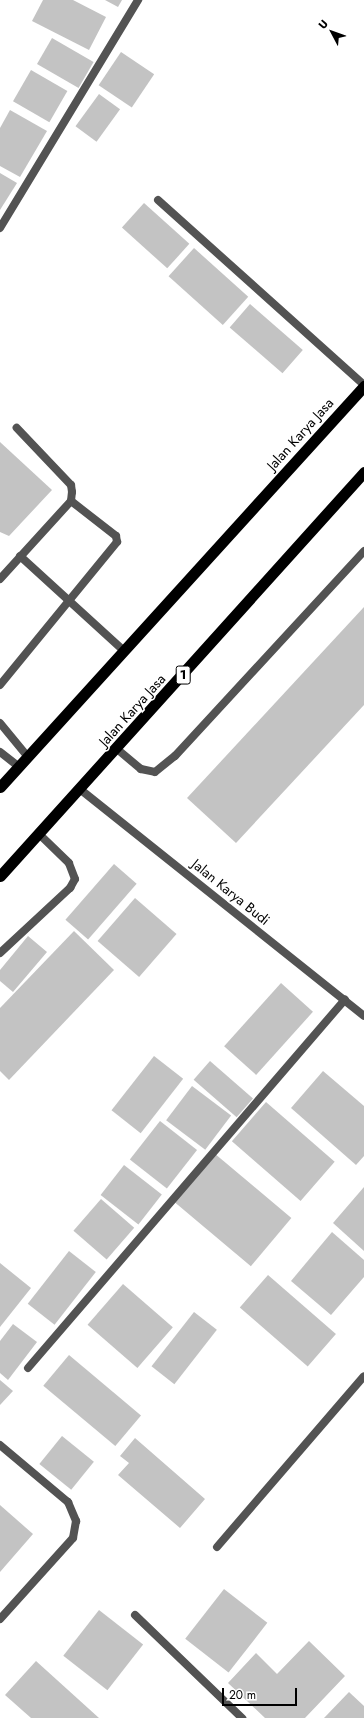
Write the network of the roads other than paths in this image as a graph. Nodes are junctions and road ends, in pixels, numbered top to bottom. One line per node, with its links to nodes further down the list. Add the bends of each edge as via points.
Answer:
1 (138, 0): 3 (street)
2 (158, 200): 4 (street)
3 (0, 228)
4 (364, 385): 12 (highway, Jalan Karya Jasa)
5 (17, 428): 7 (street, via 71,485)
6 (364, 472): 15 (highway, Jalan Karya Jasa / 1)
7 (71, 501): 9 (street); 11 (street, via 116,536 117,542)
8 (364, 551): 15 (street, via 175,756 155,772 141,769)
9 (20, 556): 10 (street); 11 (street)
10 (0, 578)
11 (71, 602): 12 (street); 13 (street)
12 (124, 651): 17 (highway, Jalan Karya Jasa)
13 (0, 685)
14 (0, 723): 17 (street)
15 (117, 749): 20 (highway, Jalan Karya Jasa / 1)
16 (0, 752): 18 (street)
17 (28, 757): 18 (highway, Jalan Karya Jasa)
18 (19, 767): 19 (highway, Jalan Karya Jasa)
19 (0, 787)
20 (81, 790): 21 (highway, Jalan Karya Jasa / 1); 24 (street, Jalan Karya Budi)
21 (40, 836): 22 (highway, Jalan Karya Jasa / 1); 23 (street, via 69,863 75,880 70,888)
22 (0, 876)
23 (0, 953)
24 (345, 1000): 25 (street, Jalan Karya Budi); 26 (street)
25 (364, 1016)
26 (28, 1368)
27 (364, 1376): 29 (street)
28 (0, 1445): 31 (street, via 68,1502 76,1521 73,1538)
29 (217, 1547)
30 (135, 1615): 32 (street)
31 (0, 1619)
32 (242, 1718)

